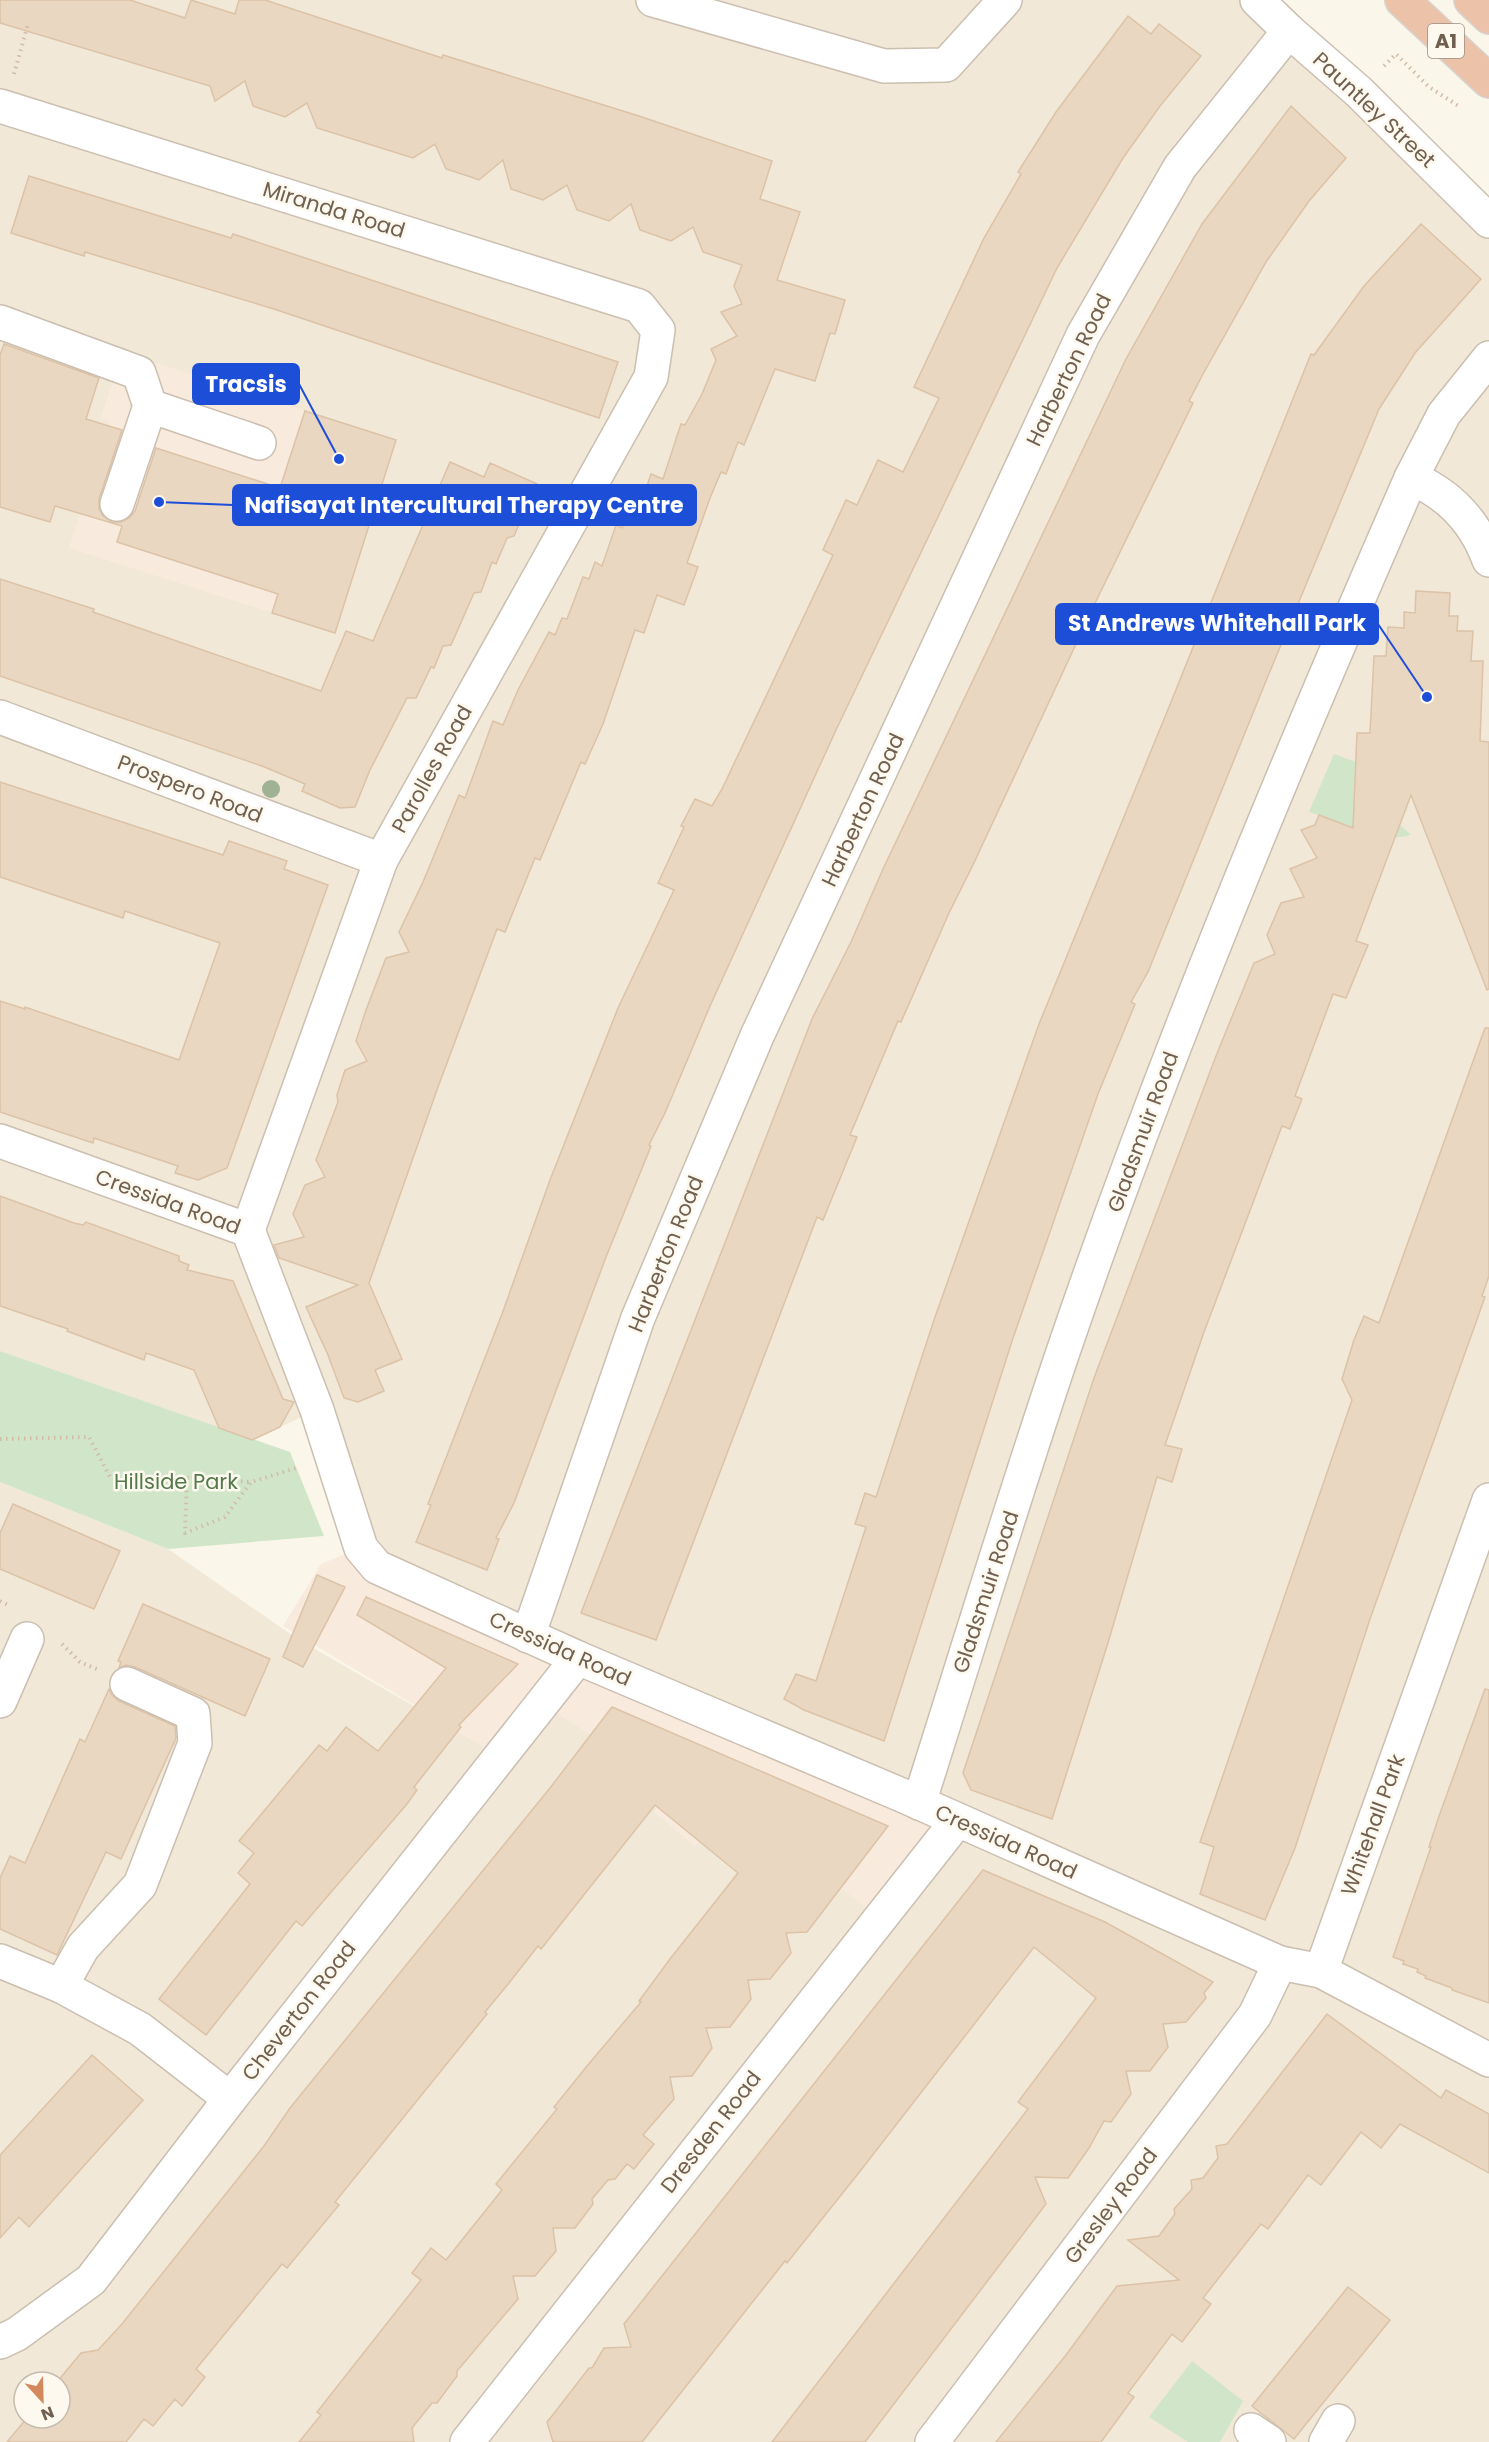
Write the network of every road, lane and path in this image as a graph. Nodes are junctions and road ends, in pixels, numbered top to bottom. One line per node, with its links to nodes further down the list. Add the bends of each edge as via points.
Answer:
1 (653, 0): 2 (street, via 885,66 945,66)
2 (1005, 0)
3 (1257, 0): 8 (street, Pauntley Street)
4 (1402, 0): 9 (highway, A1)
5 (1471, 0): 6 (highway, A1)
6 (1489, 17)
7 (28, 24): 11 (path)
8 (1289, 31): 10 (street, Pauntley Street); 31 (street, Harberton Road, via 1180,167 1083,335 757,1036 638,1318)
9 (1486, 72)
10 (1359, 92): 12 (path, via 1396,54 1429,87); 13 (street, Pauntley Street)
11 (3, 106): 15 (street, Miranda Road, via 639,306)
12 (1468, 113)
13 (1489, 221)
14 (0, 322): 17 (street, via 139,373)
15 (658, 330): 23 (street, Parolles Road, via 651,377)
16 (1489, 358): 19 (street, via 1444,414)
17 (150, 406): 18 (street); 20 (street)
18 (260, 443)
19 (1412, 477): 21 (street, via 1432,487 1464,514); 36 (street, Gladsmuir Road, via 1326,673 1191,1002 1064,1349)
20 (117, 504)
21 (1489, 560)
22 (0, 717): 23 (street, Prospero Road)
23 (381, 860): 25 (street, Parolles Road)
24 (0, 1141): 25 (street, Cressida Road)
25 (248, 1230): 27 (street, Cressida Road)
26 (0, 1439): 28 (path, via 89,1437 110,1477 144,1490)
27 (332, 1457): 29 (path); 31 (street, Cressida Road, via 361,1548 377,1567)
28 (187, 1479): 29 (path); 29 (path, via 185,1533 225,1516)
29 (251, 1482)
30 (1489, 1500): 40 (street, Whitehall Park)
31 (528, 1636): 33 (street, Cressida Road)
32 (27, 1639): 35 (street)
33 (578, 1658): 36 (street, Cressida Road); 43 (street, Cheverton Road)
34 (127, 1684): 41 (street, via 194,1714 195,1743 140,1885 83,1947)
35 (0, 1701)
36 (919, 1803): 37 (street, Cressida Road)
37 (957, 1821): 39 (street, Cressida Road); 45 (street, Dresden Road)
38 (0, 1961): 41 (street)
39 (1280, 1963): 40 (street, Cressida Road); 46 (street, Gresley Road, via 1255,2015)
40 (1321, 1971): 42 (street)
41 (61, 1986): 43 (street, via 140,2029)
42 (1489, 2060)
43 (230, 2099): 44 (street, Cheverton Road, via 90,2280 17,2334)
44 (0, 2342)
45 (467, 2442)
46 (932, 2442)

